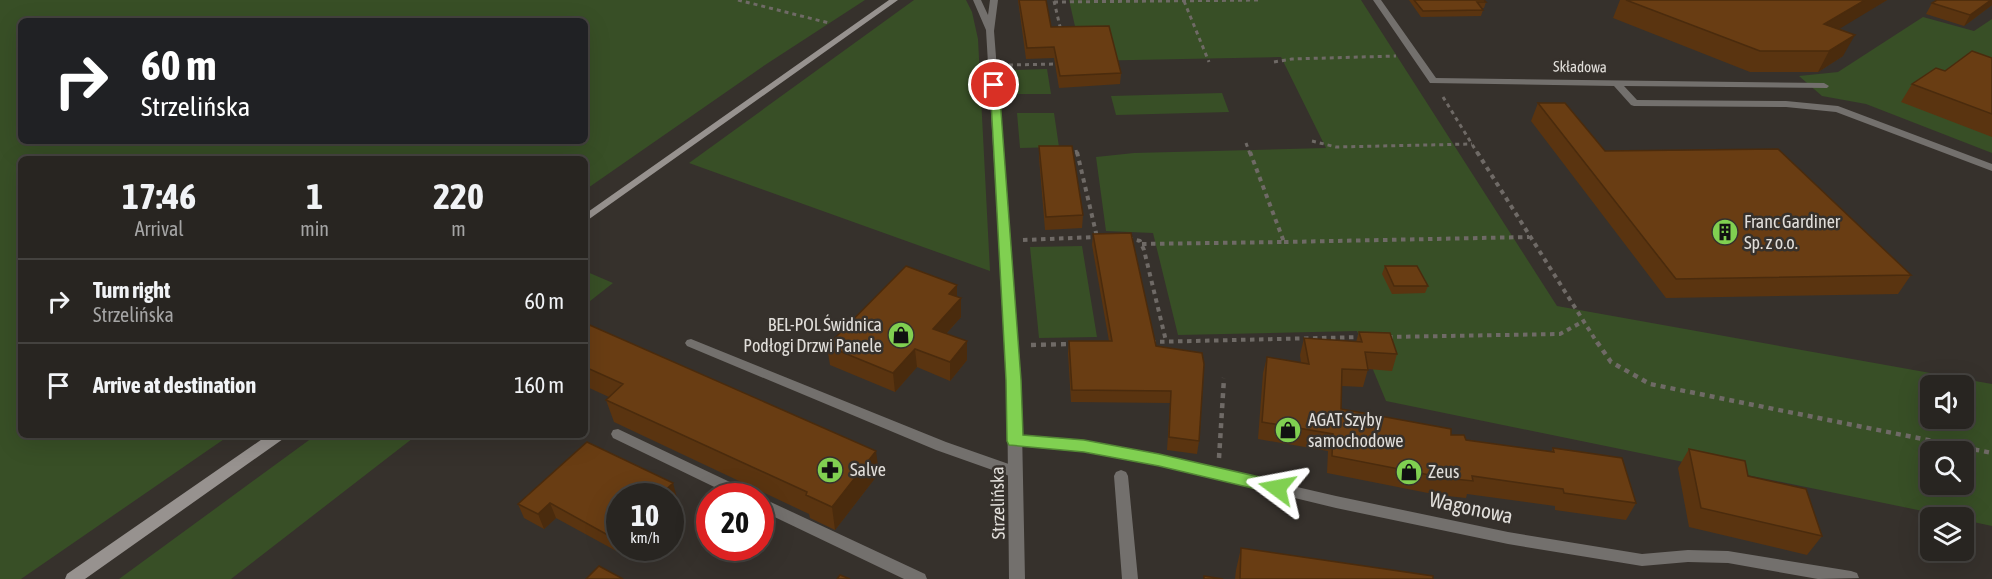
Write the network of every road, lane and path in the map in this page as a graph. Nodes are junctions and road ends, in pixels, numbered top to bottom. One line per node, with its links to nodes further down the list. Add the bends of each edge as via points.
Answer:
1 (738, 0): 11 (path)
2 (894, 0): 27 (main road)
3 (977, 0): 12 (street, Strzelińska)
4 (994, 0): 12 (street, Strzelińska)
5 (1261, 0): 8 (path)
6 (1377, 0): 14 (street)
7 (1054, 1): 8 (path); 10 (path)
8 (1184, 1): 15 (path)
9 (1046, 9): 10 (path)
10 (1056, 9): 13 (path)
11 (829, 23)
12 (990, 31): 18 (street, Strzelińska)
13 (1062, 34)
14 (1415, 56): 16 (path); 19 (street)
15 (1209, 62)
16 (1274, 62)
17 (1058, 64): 18 (path)
18 (992, 65): 30 (street, Strzelińska)
19 (1433, 81): 20 (street, Składowa); 24 (path)
20 (1616, 83): 21 (street, Składowa); 26 (street, via 1634,103 1786,104 1838,109)
21 (1824, 86)
22 (1312, 141): 24 (path, via 1336,147)
23 (1246, 143): 31 (path)
24 (1472, 144): 28 (path)
25 (1076, 150): 30 (path, via 1097,237)
26 (1992, 168)
27 (588, 217)
28 (1529, 237): 31 (path); 33 (path)
29 (1121, 238): 32 (path, via 1132,238)
30 (1004, 241): 39 (street, Strzelińska)
31 (1284, 242): 32 (path)
32 (1142, 244): 36 (path)
33 (1582, 322): 35 (path, via 1560,334); 45 (path, via 1611,362 1650,384)
34 (1368, 337): 36 (path)
35 (1380, 337)
36 (1166, 341): 37 (path)
37 (1143, 342)
38 (691, 343): 46 (street, via 941,446)
39 (1011, 344): 40 (path); 44 (street, Strzelińska)
40 (1075, 344)
41 (1224, 378): 47 (path)
42 (618, 434): 49 (street)
43 (274, 438): 52 (main road)
44 (1015, 441): 46 (street, Strzelińska); 47 (street, Wagonowa, via 1084,446)
45 (1992, 453)
46 (1016, 471): 54 (street, Strzelińska)
47 (1218, 474): 51 (street, Wagonowa, via 1508,538 1642,560 1728,557)
48 (1121, 476): 55 (street)
49 (719, 483)
50 (774, 510): 53 (street)
51 (1851, 578)
52 (73, 579)
53 (919, 579)
54 (1017, 579)
55 (1130, 579)

